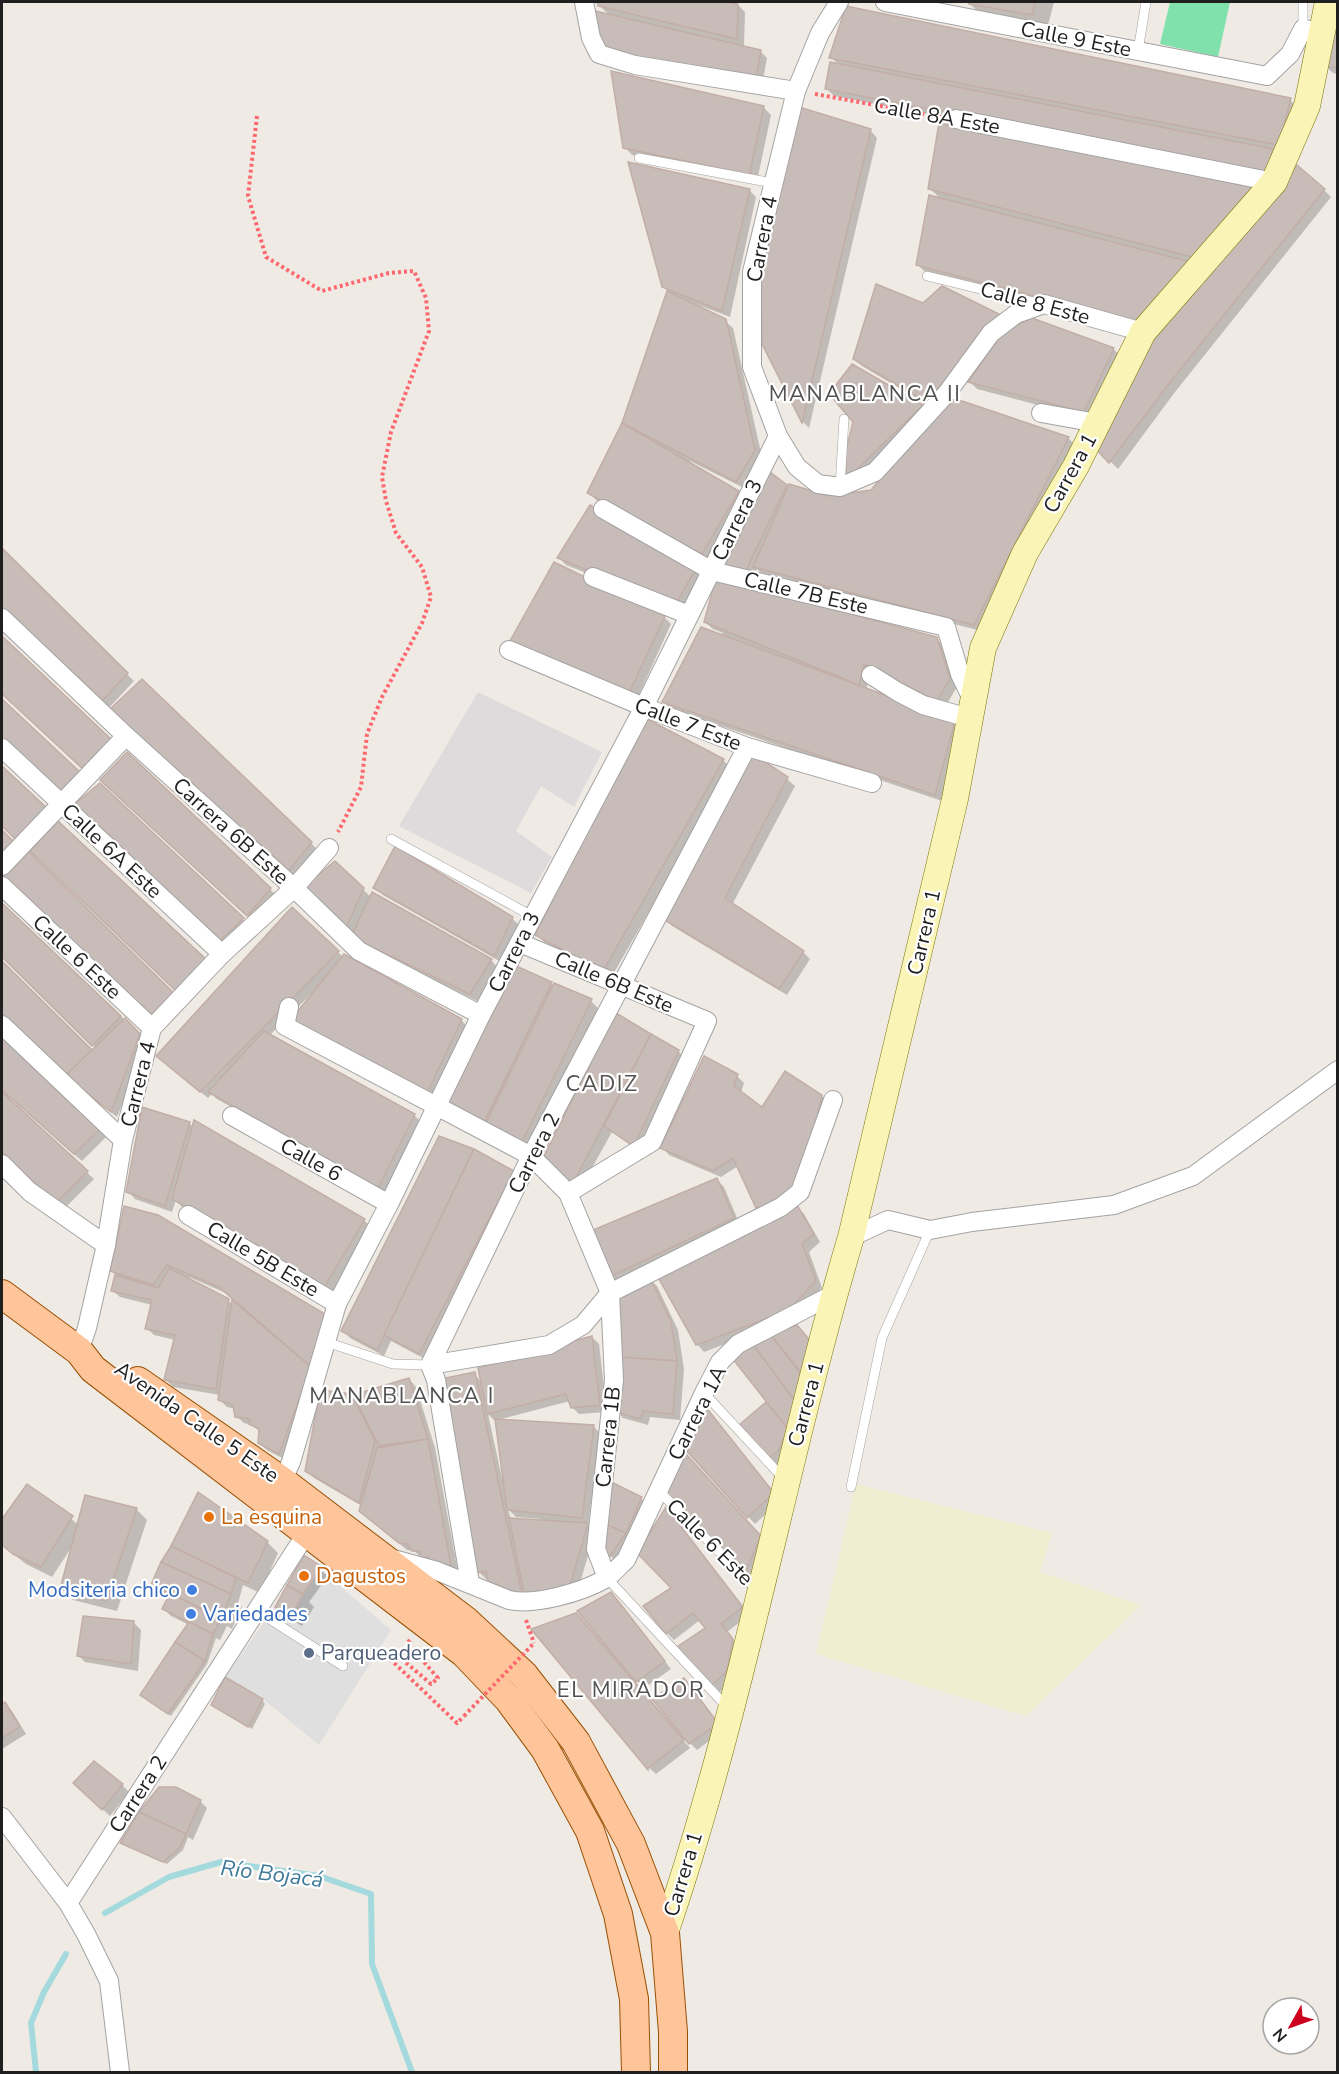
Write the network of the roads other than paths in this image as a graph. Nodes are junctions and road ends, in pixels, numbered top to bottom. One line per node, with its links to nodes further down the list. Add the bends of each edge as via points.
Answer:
1 (584, 2): 9 (street, via 591,38 599,54 634,65)
2 (839, 2): 9 (street, Carrera 4, via 820,33)
3 (885, 2): 8 (street, Calle 9 Este)
4 (1146, 2): 8 (lane)
5 (1303, 2): 7 (lane)
6 (1328, 2): 7 (street, Carrera 1)
7 (1313, 31): 8 (street, Calle 9 Este, via 1267,76); 12 (street, Carrera 1, via 1307,106)
8 (1138, 51)
9 (796, 91): 13 (street, Carrera 4)
10 (956, 119): 12 (street, Calle 8A Este)
11 (639, 158): 13 (lane)
12 (1274, 182): 16 (street, Carrera 1)
13 (773, 183): 20 (street, Carrera 4, via 752,272 752,367)
14 (927, 276): 15 (lane, Calle 8 Este)
15 (1044, 304): 16 (street, Calle 8 Este); 21 (street, via 1016,315 991,333 947,393 875,472)
16 (1143, 332): 19 (street, Carrera 1)
17 (1041, 413): 19 (street)
18 (844, 419): 21 (lane)
19 (1097, 423): 30 (street, Carrera 1, via 1025,553 983,648)
20 (778, 436): 21 (street, Carrera 4, via 797,467 819,484); 23 (street, Carrera 3)
21 (839, 487)
22 (603, 509): 23 (street, Calle 7B Este)
23 (712, 571): 25 (street, Carrera 3); 30 (street, Calle 7B Este, via 946,627)
24 (592, 577): 25 (street)
25 (689, 615): 29 (street, Carrera 3)
26 (2, 618): 31 (street, Carrera 6B Este)
27 (509, 650): 29 (street, Calle 7 Este)
28 (871, 675): 30 (street, via 923,705)
29 (644, 707): 32 (street, Calle 7 Este); 41 (street, Carrera 3)
30 (971, 709): 60 (street, Carrera 1, via 955,799)
31 (126, 736): 35 (street); 40 (street, Carrera 6B Este)
32 (747, 747): 34 (street, Calle 7 Este); 44 (street, Carrera 2)
33 (2, 748): 35 (street, Calle 6A Este)
34 (872, 783)
35 (62, 804): 38 (street); 43 (street, Calle 6A Este)
36 (391, 838): 41 (lane)
37 (329, 848): 40 (street, Carrera 4)
38 (2, 867)
39 (2, 886): 48 (street, Calle 6 Este)
40 (294, 888): 43 (street, Carrera 4); 46 (street, Carrera 6B Este, via 359,951)
41 (532, 916): 42 (street, Carrera 3)
42 (520, 943): 44 (street, Calle 6B Este); 46 (street, Carrera 3)
43 (222, 954): 48 (street, Carrera 4)
44 (622, 984): 54 (street, Carrera 2); 56 (street, Calle 6B Este, via 707,1021 652,1142)
45 (289, 1007): 51 (street, via 285,1026)
46 (481, 1015): 51 (street, Carrera 3)
47 (2, 1025): 53 (street)
48 (152, 1028): 53 (street, Carrera 4)
49 (1338, 1070): 59 (street, via 1193,1176 1114,1205)
50 (833, 1100): 62 (street, via 800,1192 782,1207)
51 (437, 1106): 54 (street); 57 (street, Carrera 3)
52 (232, 1116): 57 (street, Calle 6)
53 (123, 1140): 61 (street, Carrera 4)
54 (531, 1156): 56 (street, Carrera 1B); 68 (street, Carrera 2)
55 (2, 1164): 61 (street, via 30,1192)
56 (568, 1193): 62 (street, Carrera 1B)
57 (389, 1204): 65 (street, Carrera 3)
58 (188, 1215): 65 (street, Calle 5B Este)
59 (930, 1230): 60 (street, via 888,1220); 72 (lane, via 882,1338)
60 (851, 1237): 64 (street, Carrera 1)
61 (106, 1245): 67 (street, Carrera 4)
62 (610, 1293): 68 (street, via 583,1325 549,1345); 76 (street, Carrera 1B, via 614,1380 596,1549)
63 (2, 1294): 67 (main road, Avenida Calle 5 Este)
64 (834, 1294): 69 (street, Carrera 1A, via 738,1344 720,1362); 71 (street, Carrera 1)
65 (337, 1304): 66 (street, Carrera 3)
66 (326, 1342): 68 (lane, via 393,1364); 70 (street, Carrera 3, via 291,1462)
67 (79, 1352): 70 (main road, Avenida Calle 5 Este, via 102,1356); 74 (main road, Avenida Calle 5 Este, via 93,1369)
68 (430, 1365): 77 (street, via 436,1380)
69 (704, 1393): 71 (lane); 73 (street, Carrera 1A)
70 (282, 1480): 75 (main road, Avenida Calle 5 Este)
71 (786, 1481): 78 (street, Carrera 1)
72 (851, 1487)
73 (658, 1490): 76 (street, Carrera 1A, via 626,1560); 78 (lane, Calle 6 Este)
74 (306, 1534): 79 (street, Carrera 2); 86 (main road, Avenida Calle 5 Este, via 464,1653 501,1692 545,1749 590,1831 618,1914 633,1999)
75 (380, 1555): 77 (street); 84 (main road, Avenida Calle 5 Este, via 466,1621 524,1675 576,1742 631,1844)
76 (607, 1578): 77 (street, via 573,1593 520,1602); 81 (lane)
77 (470, 1583)
78 (761, 1594): 81 (street, Carrera 1)
79 (257, 1611): 80 (lane); 83 (street, Carrera 2)
80 (343, 1666)
81 (731, 1710): 84 (street, Carrera 1)
82 (2, 1817): 83 (street)
83 (68, 1902): 85 (street, via 109,1981)
84 (665, 1933): 87 (main road, Avenida Calle 5 Este)
85 (120, 2073)
86 (636, 2073)
87 (673, 2073)

